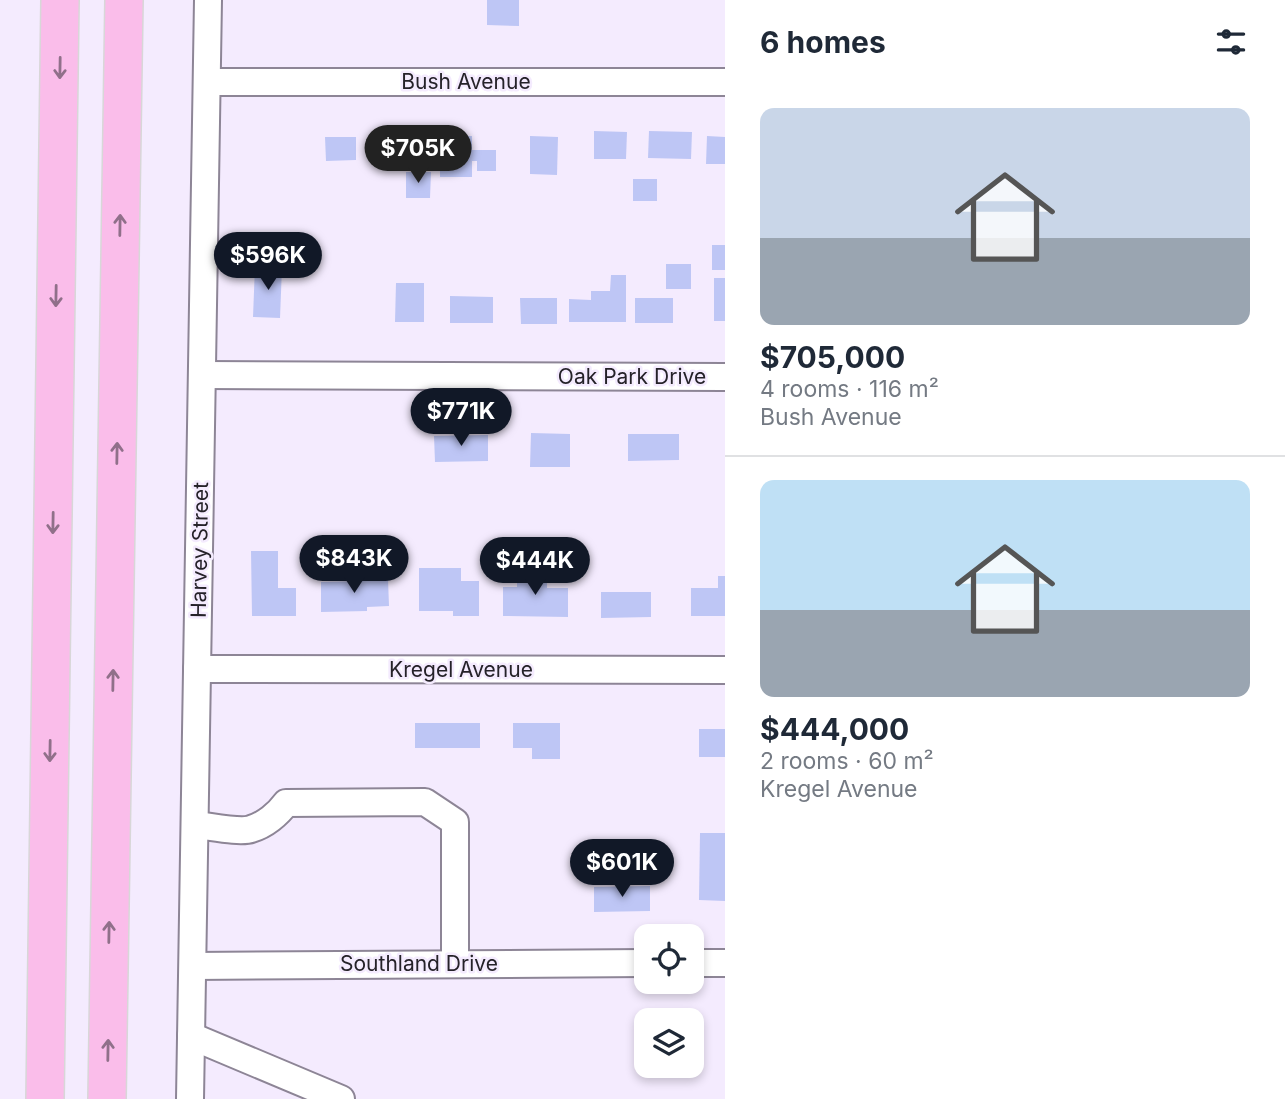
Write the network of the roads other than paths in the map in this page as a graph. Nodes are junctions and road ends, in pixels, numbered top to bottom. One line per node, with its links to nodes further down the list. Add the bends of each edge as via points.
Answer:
1 (61, 0): 17 (highway, one-way to 17)
2 (124, 0): 18 (highway, one-way to 2)
3 (208, 0): 4 (street, Harvey Street)
4 (207, 82): 5 (street, Bush Avenue); 6 (street, Harvey Street)
5 (725, 82)
6 (203, 376): 7 (street, Oak Park Drive); 8 (street, Harvey Street)
7 (725, 377)
8 (197, 669): 9 (street, Kregel Avenue); 10 (street, Harvey Street)
9 (725, 670)
10 (195, 825): 14 (street, via 249,830 279,813 286,803 425,802 454,822); 15 (street, Harvey Street)
11 (634, 963): 14 (street, Southland Drive)
12 (704, 963): 13 (street)
13 (725, 963)
14 (455, 964): 15 (street, Southland Drive)
15 (193, 966): 16 (street, Harvey Street)
16 (191, 1036): 19 (street, Harvey Street); 20 (street)
17 (45, 1099)
18 (107, 1099)
19 (190, 1099)
20 (341, 1099)

